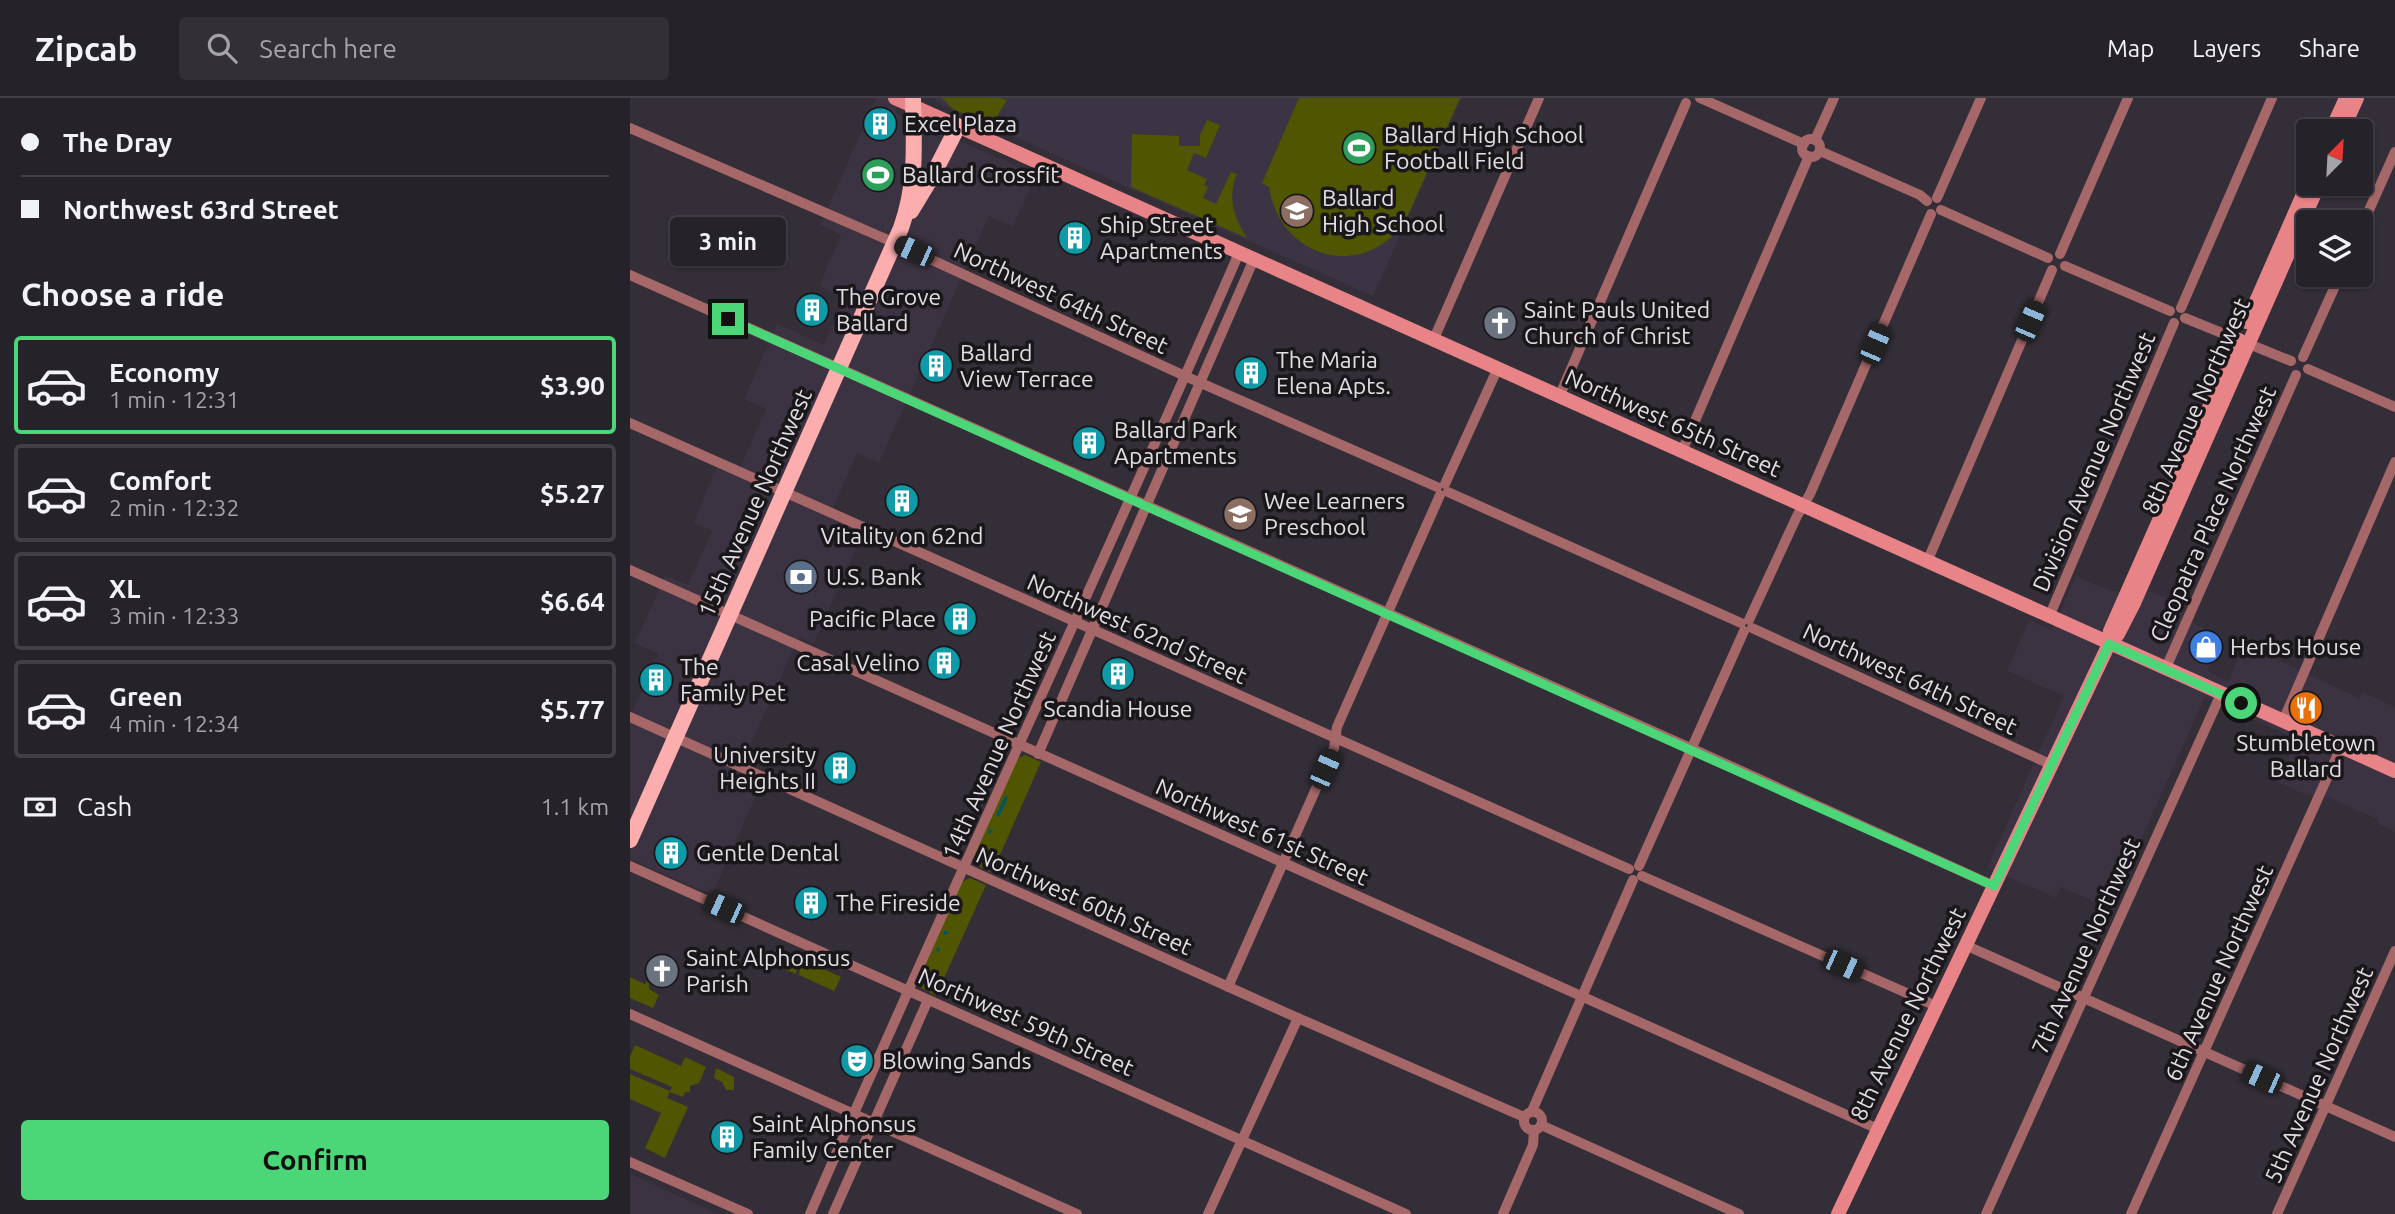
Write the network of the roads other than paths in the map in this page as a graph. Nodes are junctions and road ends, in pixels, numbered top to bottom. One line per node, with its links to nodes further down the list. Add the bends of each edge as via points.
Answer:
1 (895, 98): 11 (street, Northwest 65th Street)
2 (1539, 98): 36 (street)
3 (1699, 98): 10 (street, via 1691,104); 17 (street)
4 (1834, 98): 16 (street)
5 (1981, 98): 23 (street)
6 (2128, 98): 28 (street)
7 (2272, 98): 35 (street)
8 (2346, 98): 12 (street)
9 (2357, 98): 13 (street)
10 (1683, 101): 46 (street)
11 (913, 102): 14 (street, Northwest 65th Street); 26 (main road, 15th Avenue Northwest, via 914,174)
12 (2336, 119)
13 (2347, 119)
14 (958, 126): 26 (main road); 27 (street, Northwest 65th Street)
15 (630, 128): 26 (street, Northwest 64th Street)
16 (1815, 140): 17 (street); 18 (street)
17 (1804, 144): 20 (street)
18 (1819, 151): 20 (street); 23 (street)
19 (2395, 152): 24 (street)
20 (1808, 156): 49 (street)
21 (2303, 196): 37 (street, 8th Avenue Northwest)
22 (2313, 196): 37 (street, 8th Avenue Northwest)
23 (1932, 199): 25 (street, via 1942,204)
24 (2369, 210)
25 (1936, 212): 29 (street); 54 (street)
26 (898, 235): 40 (main road, 15th Avenue Northwest); 44 (street, Northwest 64th Street)
27 (1239, 253): 30 (street, Northwest 65th Street); 44 (street, 14th Avenue Northwest)
28 (2060, 254): 29 (street); 31 (street)
29 (2048, 258): 32 (street)
30 (1254, 260): 36 (street, Northwest 65th Street); 45 (street, 14th Avenue Northwest)
31 (2064, 266): 32 (street); 35 (street)
32 (2052, 270): 56 (street)
33 (630, 275): 40 (street)
34 (2335, 287): 38 (street)
35 (2179, 312): 37 (street); 60 (street, Division Avenue Northwest, via 2170,317 2174,323)
36 (1433, 341): 42 (street, Northwest 65th Street)
37 (2244, 342): 39 (street); 64 (street, 8th Avenue Northwest, via 2134,603)
38 (2303, 357): 39 (street); 41 (street)
39 (2291, 361): 43 (street)
40 (840, 368): 52 (main road, 15th Avenue Northwest); 53 (street)
41 (2308, 369): 43 (street); 47 (street)
42 (1497, 370): 46 (street, Northwest 65th Street); 51 (street)
43 (2296, 374): 65 (street, Cleopatra Place Northwest)
44 (1185, 376): 45 (street, Northwest 64th Street); 53 (street, 14th Avenue Northwest)
45 (1201, 383): 51 (street, Northwest 64th Street); 55 (street, 14th Avenue Northwest)
46 (1559, 397): 49 (street, Northwest 65th Street)
47 (2395, 407)
48 (630, 423): 52 (street, Northwest 62nd Street)
49 (1682, 451): 54 (street, Northwest 65th Street)
50 (2395, 462): 68 (street)
51 (1442, 490): 58 (street); 62 (street, Northwest 64th Street)
52 (784, 491): 59 (main road, 15th Avenue Northwest); 61 (street, Northwest 62nd Street)
53 (1130, 500): 55 (street); 61 (street, 14th Avenue Northwest)
54 (1803, 505): 56 (street, Northwest 65th Street); 62 (street)
55 (1146, 507): 58 (street); 63 (street, 14th Avenue Northwest)
56 (1927, 562): 60 (street, Northwest 65th Street)
57 (630, 570): 59 (street, Northwest 61st Street)
58 (1388, 614): 70 (street); 73 (street)
59 (730, 615): 69 (main road, 15th Avenue Northwest); 71 (street, Northwest 61st Street)
60 (2049, 617): 64 (street, Northwest 65th Street)
61 (1075, 622): 63 (street, Northwest 62nd Street); 71 (street, 14th Avenue Northwest)
62 (1746, 625): 73 (street); 75 (street, Northwest 64th Street)
63 (1092, 630): 70 (street, Northwest 62nd Street); 74 (street, 14th Avenue Northwest)
64 (2109, 644): 65 (street, Northwest 65th Street); 75 (street, 8th Avenue Northwest)
65 (2165, 670): 66 (street, Northwest 65th Street)
66 (2221, 694): 68 (street, Northwest 65th Street); 88 (street, 7th Avenue Northwest)
67 (630, 717): 69 (street, Northwest 60th Street)
68 (2283, 721): 72 (street, Northwest 65th Street)
69 (676, 737): 77 (main road, 15th Avenue Northwest); 80 (street, Northwest 60th Street)
70 (1335, 739): 78 (street); 81 (street, Northwest 62nd Street)
71 (1020, 746): 74 (street, Northwest 61st Street); 80 (street, 14th Avenue Northwest)
72 (2341, 747): 76 (street, Northwest 65th Street); 93 (street, 6th Avenue Northwest)
73 (1692, 749): 81 (street); 82 (street)
74 (1038, 754): 78 (street, Northwest 61st Street)
75 (2052, 765): 82 (street, 8th Avenue Northwest)
76 (2395, 771)
77 (630, 840)
78 (1283, 863): 85 (street); 87 (street, Northwest 61st Street)
79 (630, 866): 86 (street, Northwest 59th Street)
80 (964, 868): 85 (street, Northwest 60th Street); 86 (street, 14th Avenue Northwest)
81 (1636, 873): 87 (street); 90 (street, Northwest 62nd Street)
82 (1994, 886): 83 (street, 8th Avenue Northwest)
83 (1965, 945): 88 (street); 90 (street, 8th Avenue Northwest)
84 (2395, 951): 94 (street, 5th Avenue Northwest)
85 (1228, 987): 92 (street, Northwest 60th Street)
86 (909, 991): 89 (street, Northwest 59th Street); 95 (street, 14th Avenue Northwest)
87 (1583, 996): 96 (street); 99 (street, Northwest 61st Street)
88 (2084, 998): 93 (street); 112 (street, 7th Avenue Northwest)
89 (928, 1000): 97 (street); 101 (street, Northwest 59th Street)
90 (1936, 1006): 99 (street, 8th Avenue Northwest)
91 (630, 1014): 95 (street)
92 (1298, 1018): 96 (street, Northwest 60th Street); 101 (street)
93 (2204, 1052): 94 (street); 113 (street, 6th Avenue Northwest)
94 (2325, 1106): 100 (street); 114 (street, 5th Avenue Northwest)
95 (853, 1114): 97 (street); 104 (street, 14th Avenue Northwest)
96 (1528, 1114): 98 (street, via 1540,1117)
97 (873, 1123): 105 (street); 106 (street)
98 (1538, 1128): 109 (street); 110 (street)
99 (1878, 1129): 111 (street, 8th Avenue Northwest)
100 (2395, 1137)
101 (1243, 1140): 107 (street); 108 (street, Northwest 59th Street)
102 (630, 1162): 103 (street)
103 (748, 1214)
104 (810, 1214)
105 (833, 1214)
106 (1077, 1214)
107 (1208, 1214)
108 (1406, 1214)
109 (1503, 1214)
110 (1739, 1214)
111 (1838, 1214)
112 (1986, 1214)
113 (2131, 1214)
114 (2277, 1214)

